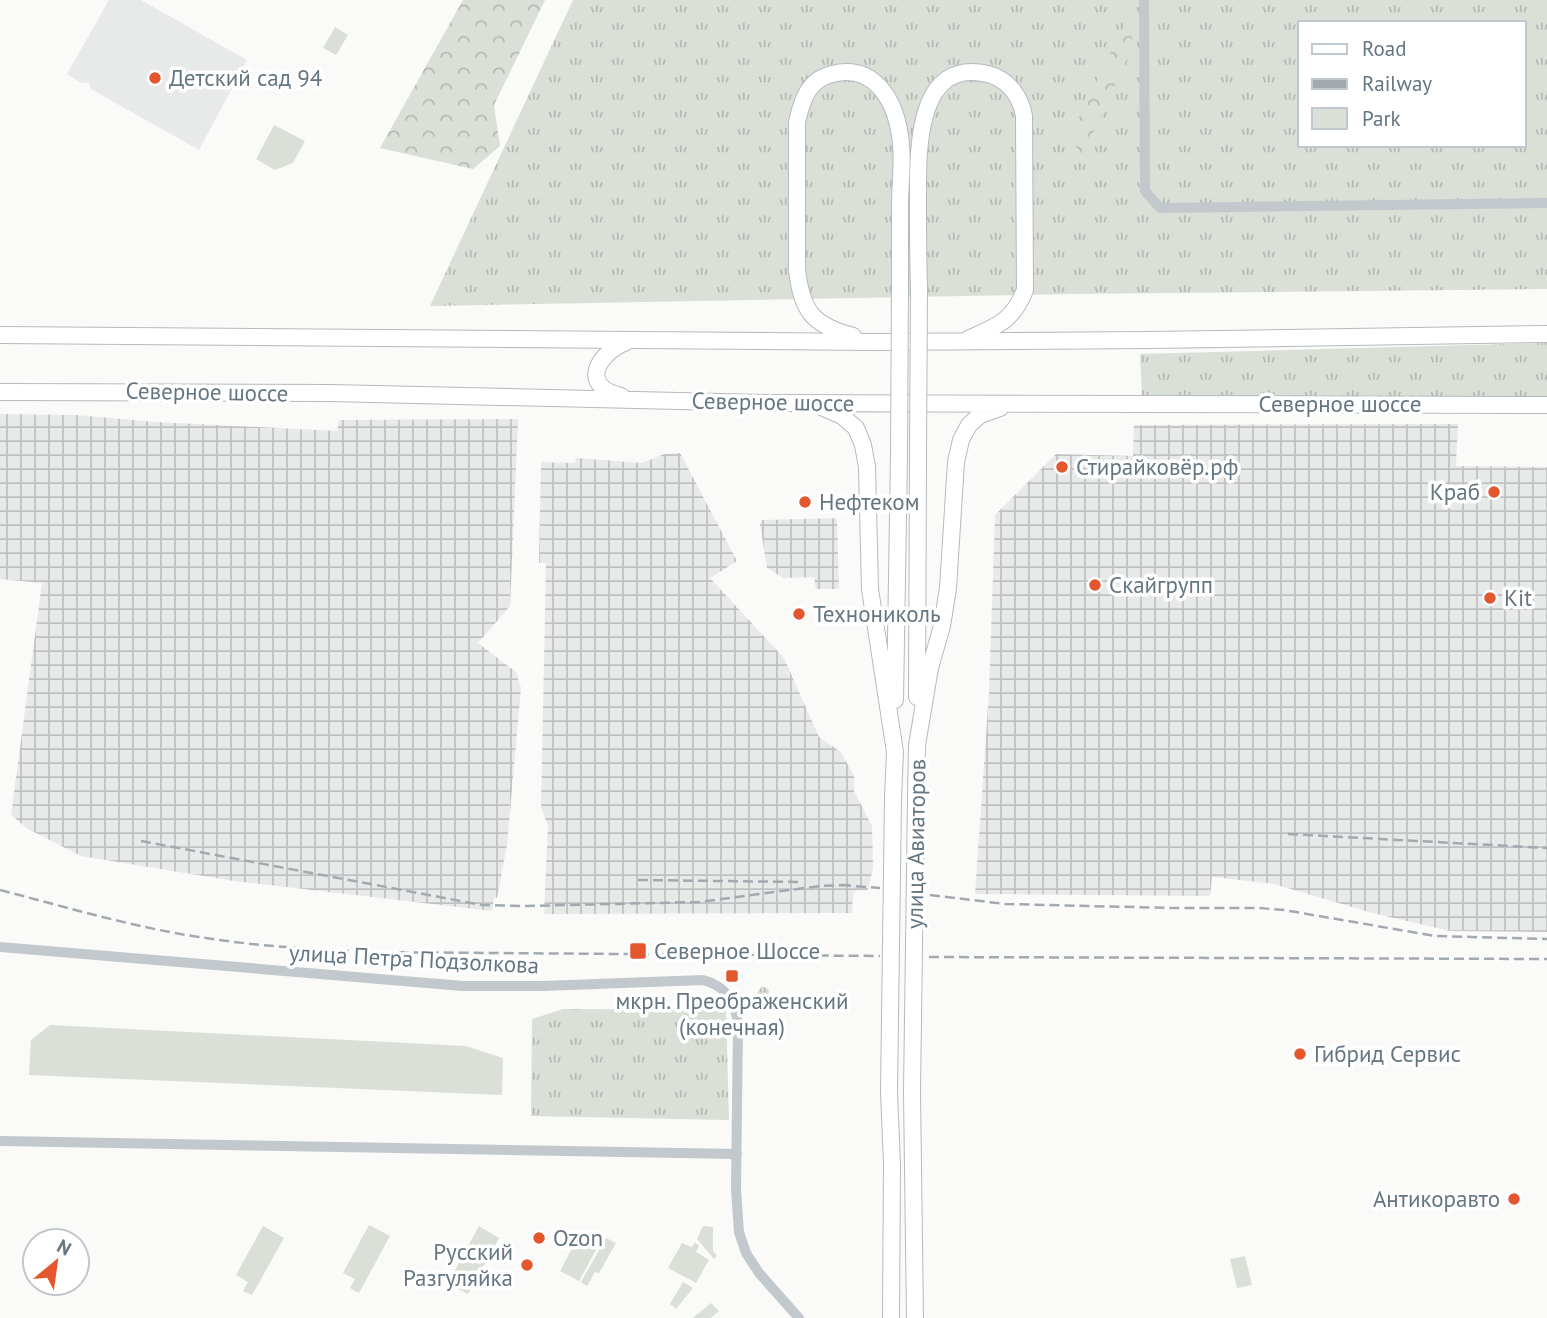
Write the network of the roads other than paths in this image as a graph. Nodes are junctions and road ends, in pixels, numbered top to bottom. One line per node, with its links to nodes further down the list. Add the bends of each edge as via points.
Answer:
1 (1144, 0): 2 (street, via 1145,191 1160,208)
2 (1547, 203)
3 (0, 333): 5 (main road)
4 (1547, 334): 6 (main road)
5 (629, 341): 7 (main road); 9 (main road, via 602,356 597,377 609,393)
6 (962, 341): 7 (main road); 13 (main road, bridge, via 1004,322 1018,308 1025,290 1021,103 1011,87 976,71 955,74 938,88 927,108 918,146)
7 (876, 342): 14 (main road, bridge, via 829,329 806,308 799,289 797,122 811,86 824,76 844,71 863,74 880,85 890,100 901,137)
8 (0, 392): 9 (main road, Северное шоссе)
9 (630, 399): 10 (main road, Северное шоссе)
10 (811, 403): 11 (main road, Северное шоссе); 14 (main road, улица Авиаторов, via 842,416 856,428 863,445 870,589)
11 (1012, 404): 12 (main road, Северное шоссе); 13 (main road, улица Авиаторов, via 980,415 961,440 948,588)
12 (1547, 405)
13 (918, 745): 20 (main road, улица Авиаторов, bridge, via 912,1092)
14 (895, 752): 19 (main road, улица Авиаторов, bridge, via 889,1092)
15 (0, 947): 17 (street, улица Петра Подзолкова, via 463,986 715,983 725,991 736,1013)
16 (0, 1142): 17 (street)
17 (737, 1154): 18 (street, улица Петра Подзолкова, via 736,1217 746,1253)
18 (799, 1318)
19 (891, 1318)
20 (915, 1318)

